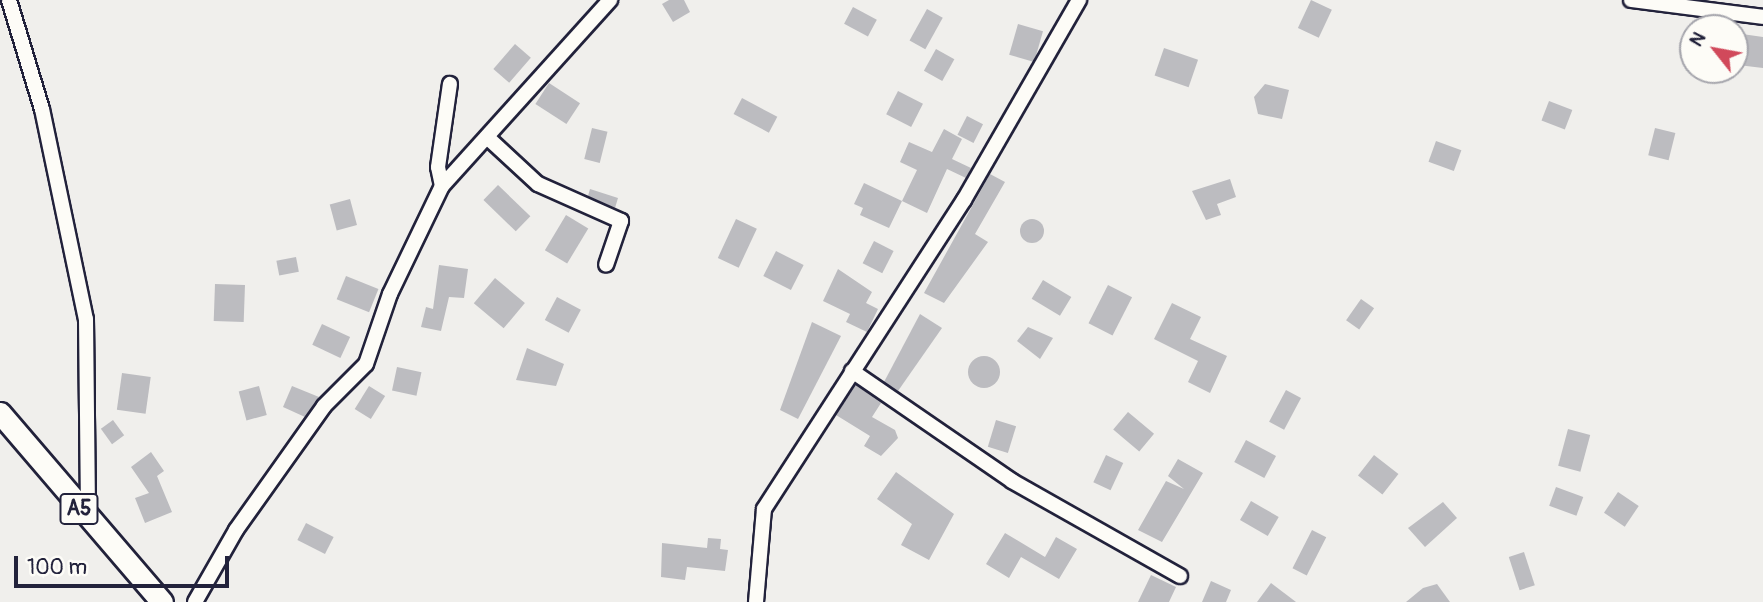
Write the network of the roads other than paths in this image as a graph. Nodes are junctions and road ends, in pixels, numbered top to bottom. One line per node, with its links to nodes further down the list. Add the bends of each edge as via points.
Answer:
1 (9, 0): 12 (street, via 42,109 86,319)
2 (610, 0): 7 (street)
3 (1079, 0): 10 (street, via 964,200)
4 (1631, 0): 5 (street)
5 (1763, 17)
6 (450, 84): 8 (street, via 438,167)
7 (487, 137): 8 (street); 9 (street, via 538,184 621,222)
8 (442, 186): 15 (street, via 390,294 366,365 324,406 236,530)
9 (606, 265)
10 (852, 372): 13 (street, via 1012,481); 16 (street, via 764,509)
11 (0, 413): 12 (highway, A5)
12 (88, 520): 14 (highway, A5)
13 (1180, 576)
14 (162, 602)
15 (195, 602)
16 (756, 602)

